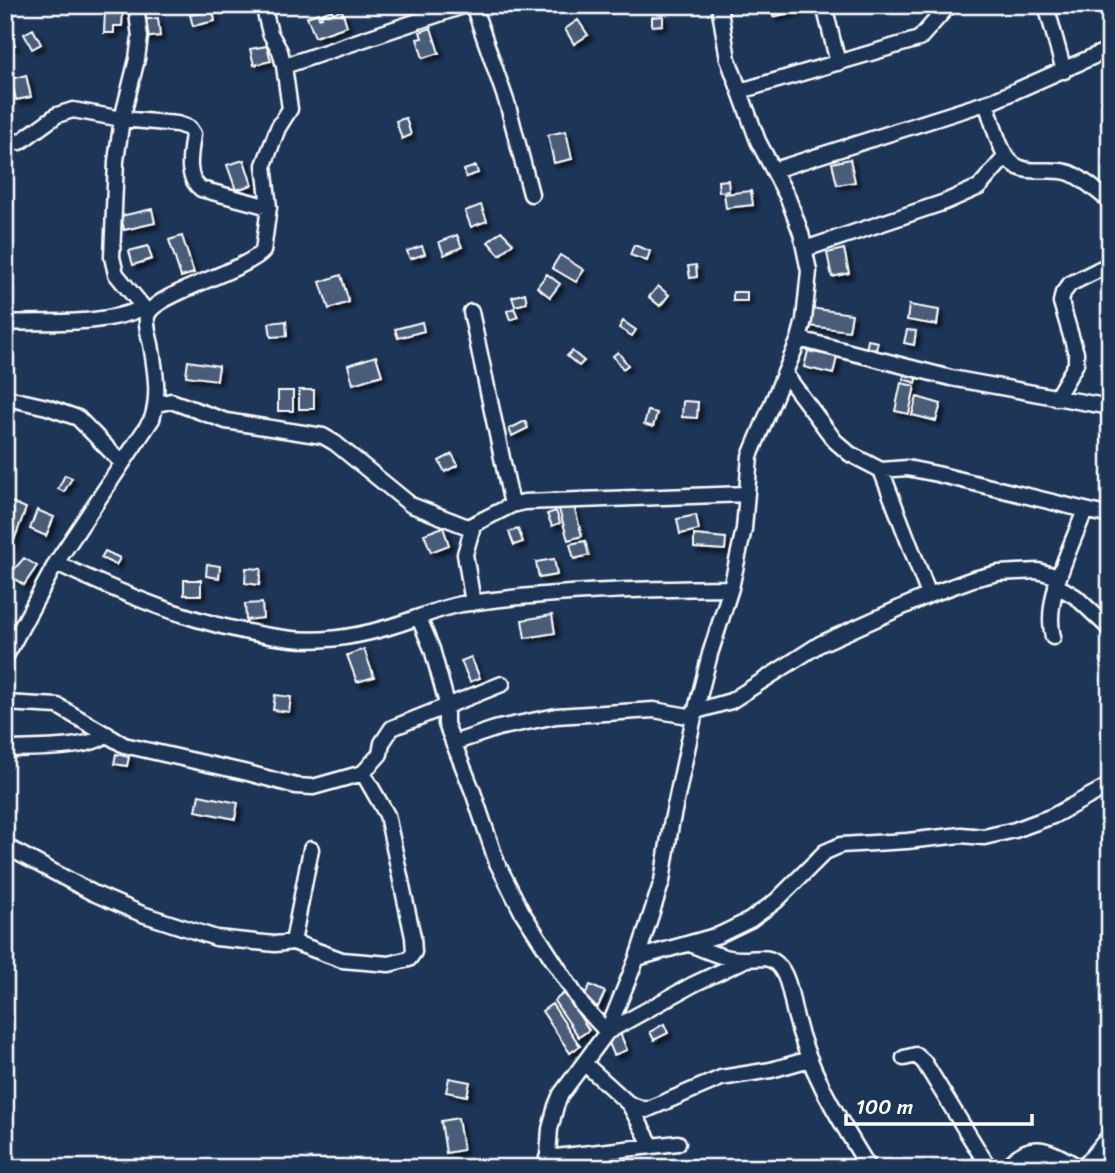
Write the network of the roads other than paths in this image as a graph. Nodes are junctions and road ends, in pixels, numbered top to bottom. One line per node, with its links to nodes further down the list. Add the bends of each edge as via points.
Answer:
1 (136, 5): 15 (street, via 140,37)
2 (263, 5): 11 (street)
3 (466, 5): 11 (street)
4 (473, 5): 19 (street, via 508,106)
5 (719, 5): 13 (street, via 728,59)
6 (824, 5): 10 (street)
7 (949, 5): 10 (street, via 919,39)
8 (1046, 5): 12 (street)
9 (1110, 49): 12 (street)
10 (838, 63): 13 (street)
11 (284, 66): 21 (street, via 290,109 264,165)
12 (1064, 71): 14 (street)
13 (740, 91): 18 (street)
14 (986, 103): 17 (street); 18 (street)
15 (122, 119): 16 (street, via 73,110 57,115 20,142); 21 (street, via 189,128 194,184); 24 (street, via 112,257 116,274)
16 (5, 141)
17 (1006, 156): 20 (street, via 1024,169 1072,174); 22 (street, via 979,187)
18 (774, 170): 22 (street)
19 (531, 194)
20 (1110, 201)
21 (269, 207): 24 (street, via 260,255)
22 (805, 249): 27 (street, via 809,271)
23 (1110, 264): 30 (street, via 1070,284 1063,293 1061,302 1076,364)
24 (146, 310): 26 (street, via 107,318); 31 (street)
25 (471, 312): 36 (street)
26 (5, 323)
27 (799, 339): 28 (street); 30 (street, via 951,378)
28 (785, 374): 34 (street, via 835,441); 35 (street, via 750,456)
29 (7, 398): 33 (street, via 78,418)
30 (1056, 398): 32 (street)
31 (157, 404): 33 (street); 39 (street, via 172,401 226,421 323,436 411,505)
32 (1110, 407)
33 (122, 463): 40 (street)
34 (881, 470): 37 (street, via 907,468); 43 (street)
35 (746, 494): 36 (street, via 562,499); 42 (street, via 744,529)
36 (512, 505): 39 (street)
37 (1085, 510): 38 (street); 41 (street)
38 (1110, 516)
39 (472, 526): 44 (street, via 465,554)
40 (56, 563): 45 (street, via 166,611 293,639 359,636); 48 (street)
41 (1058, 581): 43 (street, via 1038,571 998,573); 46 (street); 47 (street, via 1050,617)
42 (731, 588): 44 (street, via 589,592); 52 (street)
43 (929, 595): 52 (street, via 820,644 731,701)
44 (473, 603): 45 (street)
45 (418, 618): 51 (street, via 432,649 446,700)
46 (1110, 629)
47 (1053, 637)
48 (5, 658)
49 (502, 684): 51 (street)
50 (5, 703): 53 (street, via 58,706)
51 (444, 708): 54 (street); 56 (street, via 392,728 380,754)
52 (695, 714): 54 (street, via 654,710 556,716); 62 (street, via 662,881)
53 (107, 734): 55 (street, via 101,740 71,746); 56 (street, via 124,745 296,786 313,787)
54 (453, 743): 64 (street, via 497,863 522,912 582,1006)
55 (5, 749)
56 (363, 773): 60 (street, via 387,816 414,952 409,959 388,964 342,960)
57 (1110, 785): 61 (street, via 1053,816 984,837 841,845 824,852 776,901 750,920)
58 (5, 846): 60 (street, via 93,893 190,930 216,938)
59 (311, 849): 60 (street)
60 (293, 942)
61 (690, 944): 62 (street); 63 (street)
62 (637, 958): 64 (street)
63 (745, 960): 64 (street); 66 (street, via 766,958 778,964)
64 (607, 1032): 67 (street)
65 (904, 1058): 74 (street, via 916,1055 924,1062)
66 (810, 1059): 68 (street, via 721,1078 646,1110); 73 (street)
67 (585, 1064): 68 (street); 72 (street, via 561,1094 550,1129)
68 (629, 1104): 71 (street)
69 (1110, 1135): 76 (street)
70 (678, 1143): 71 (street)
71 (652, 1146): 72 (street)
72 (547, 1163)
73 (869, 1168)
74 (989, 1168)
75 (1007, 1168): 76 (street, via 1020,1154 1038,1149)
76 (1082, 1168)

